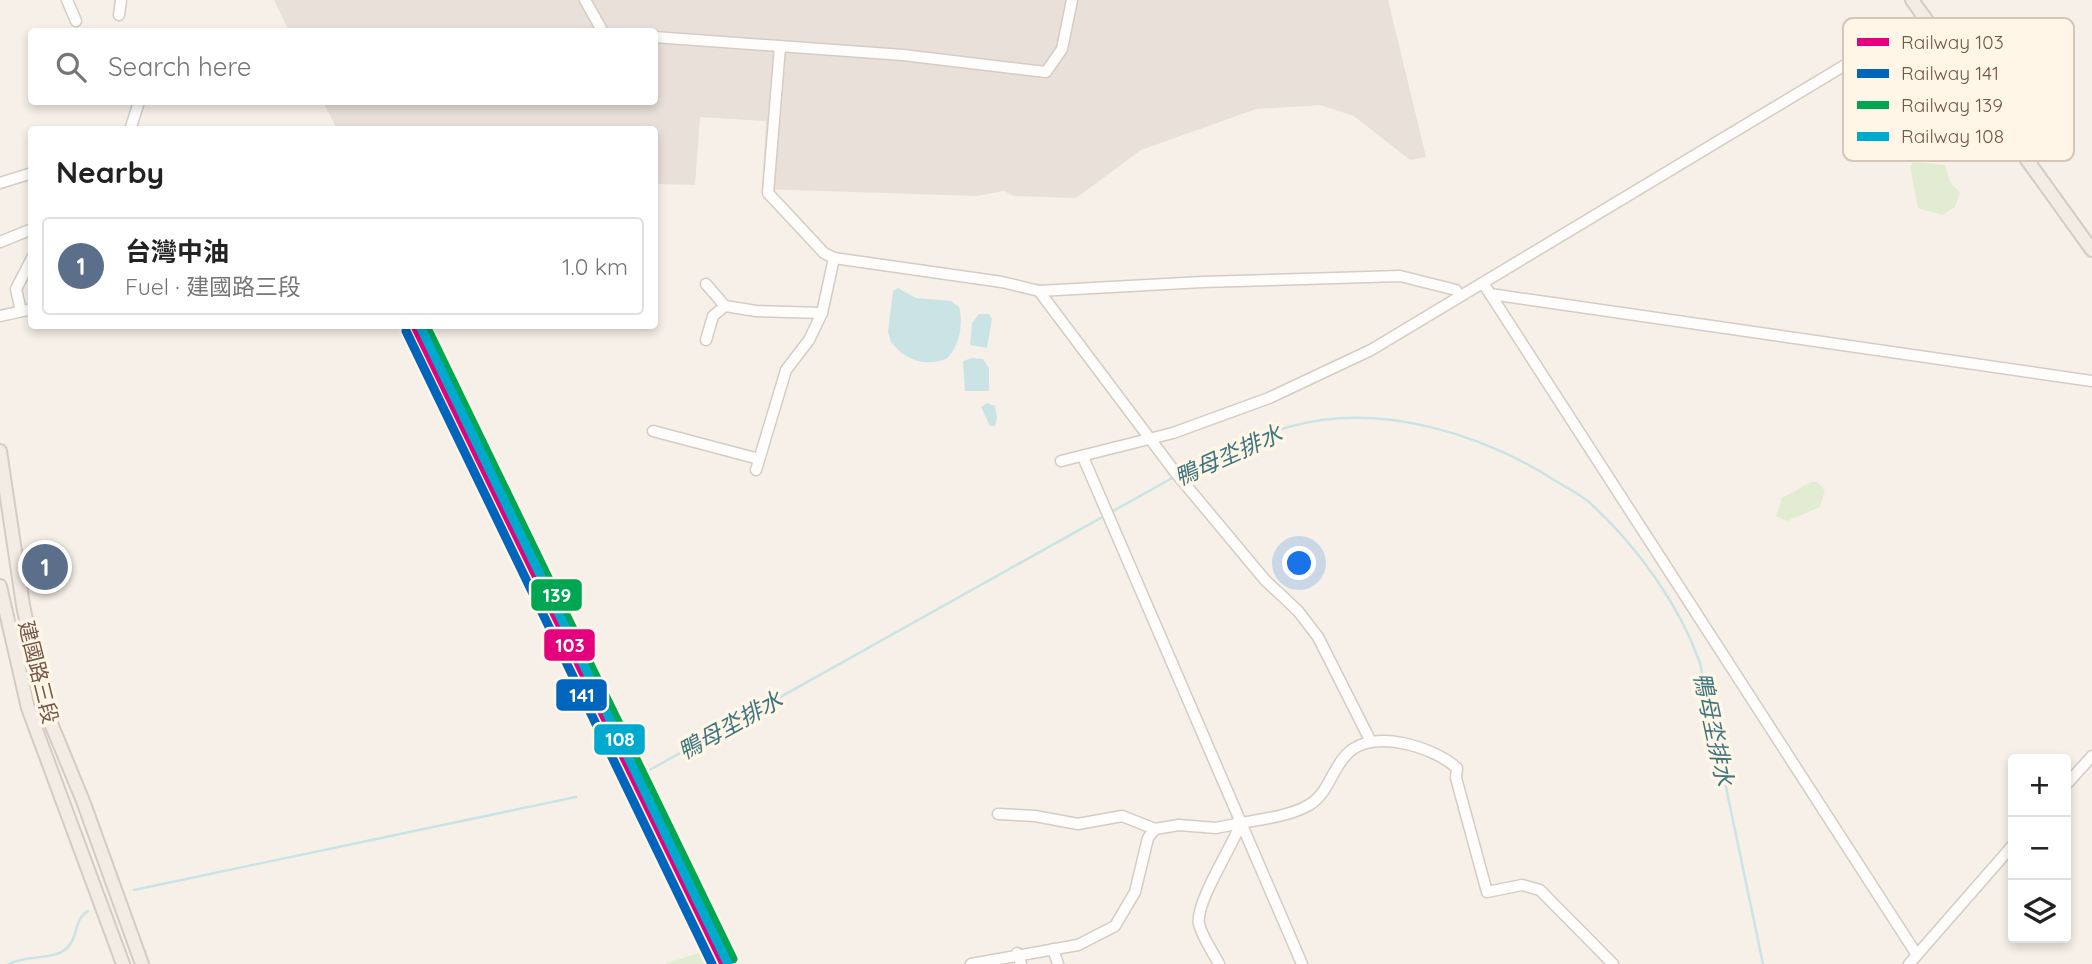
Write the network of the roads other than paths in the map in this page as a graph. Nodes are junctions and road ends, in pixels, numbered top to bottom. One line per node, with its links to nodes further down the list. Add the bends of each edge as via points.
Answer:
1 (67, 0): 8 (street)
2 (121, 0): 6 (street)
3 (586, 0): 9 (street)
4 (1072, 0): 11 (street, via 1062,49 1046,72 903,55)
5 (1912, 0): 7 (main road)
6 (119, 15)
7 (1924, 17)
8 (76, 21)
9 (601, 28)
10 (658, 37): 11 (street)
11 (780, 47): 21 (street, via 768,193)
12 (1843, 66): 23 (street)
13 (138, 105): 14 (street)
14 (131, 126)
15 (2028, 161): 20 (main road)
16 (28, 174): 17 (street)
17 (0, 183)
18 (28, 231): 19 (street)
19 (0, 242)
20 (2092, 250)
21 (834, 258): 26 (street); 30 (street)
22 (28, 266): 29 (street, via 16,289)
23 (1483, 283): 27 (street); 35 (street, via 1371,350 1269,398)
24 (706, 284): 28 (street)
25 (1456, 290): 26 (street, via 1400,276)
26 (1039, 291): 35 (street)
27 (1490, 295): 33 (street); 51 (street)
28 (725, 306): 30 (street); 32 (street, via 713,316)
29 (26, 310): 31 (street)
30 (822, 313): 38 (street, via 786,370)
31 (0, 316)
32 (706, 340)
33 (2092, 381)
34 (653, 431): 38 (street)
35 (1150, 439): 37 (street); 42 (street, via 1265,580 1318,637)
36 (0, 451): 53 (main road, 建國路三段, via 43,704)
37 (1083, 457): 39 (street); 46 (street)
38 (760, 459): 40 (street)
39 (1061, 461)
40 (756, 470)
41 (0, 586): 52 (main road, 建國路三段, via 28,708)
42 (1370, 740): 46 (street, via 1349,751 1310,804); 59 (street, via 1421,748 1443,756 1457,768 1487,892 1522,886 1541,890)
43 (2092, 756): 44 (street)
44 (2071, 779)
45 (998, 814): 47 (street, via 1078,824 1122,816)
46 (1241, 823): 47 (street); 57 (street, via 1200,908 1199,924); 58 (street)
47 (1155, 829): 49 (street, via 1148,838 1135,892 1115,926 1078,945)
48 (2008, 851): 51 (street)
49 (1053, 949): 50 (street); 56 (street)
50 (1017, 953): 54 (street); 55 (street)
51 (1917, 956): 60 (street)
52 (123, 964)
53 (142, 964)
54 (971, 964)
55 (1021, 964)
56 (1058, 964)
57 (1219, 964)
58 (1302, 964)
59 (1613, 964)
60 (1909, 964)

